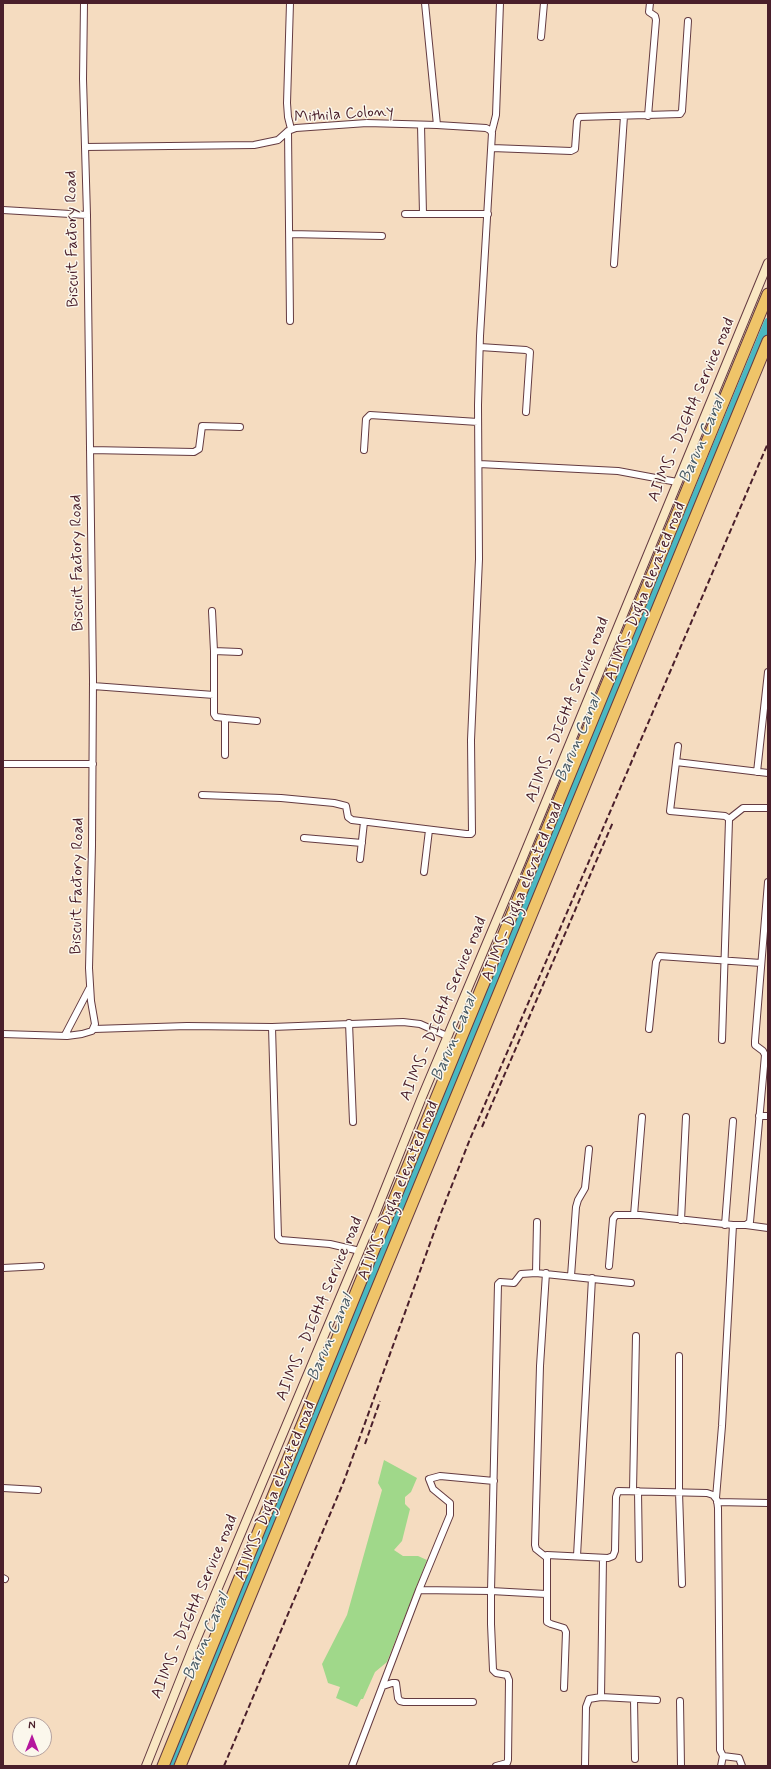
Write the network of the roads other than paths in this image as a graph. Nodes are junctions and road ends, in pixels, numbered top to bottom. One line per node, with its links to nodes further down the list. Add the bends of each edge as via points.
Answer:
1 (84, 3): 15 (street, Biscuit Factory Road)
2 (290, 3): 13 (street, via 287,103)
3 (425, 3): 12 (street)
4 (500, 3): 14 (street, via 496,115)
5 (544, 3): 8 (street)
6 (650, 3): 10 (street, via 649,12 656,20)
7 (688, 21): 10 (street, via 681,113)
8 (541, 37)
9 (624, 116): 10 (street); 16 (street, via 578,118 576,147 573,150); 25 (street)
10 (648, 116)
11 (421, 125): 12 (street, Mithila Colony); 13 (street, Mithila Colony, via 367,123); 19 (street)
12 (437, 126): 14 (street, Mithila Colony, via 486,128)
13 (289, 130): 15 (street, Mithila Colony, via 278,140 258,145); 22 (street)
14 (492, 131): 16 (street)
15 (85, 147): 21 (street, Biscuit Factory Road)
16 (492, 148): 20 (street)
17 (3, 210): 21 (street)
18 (406, 214): 19 (street)
19 (423, 214): 20 (street)
20 (488, 214): 29 (street)
21 (87, 215): 33 (street, Biscuit Factory Road)
22 (290, 234): 23 (street); 27 (street)
23 (382, 236)
24 (768, 263): 36 (main road, AIIMS - DIGHA Service road)
25 (614, 264)
26 (768, 294): 123 (highway, AIIMS- Digha elevated road)
27 (290, 321)
28 (768, 341): 124 (highway, AIIMS- Digha elevated road)
29 (480, 347): 30 (street, via 530,352); 31 (street)
30 (526, 412)
31 (478, 422): 34 (street, via 370,415 366,419); 35 (street)
32 (240, 427): 33 (street, via 202,426 198,449 194,452)
33 (90, 450): 41 (street, Biscuit Factory Road)
34 (364, 450)
35 (479, 464): 36 (street, via 618,471); 56 (street, via 479,559 471,740 472,833)
36 (677, 482): 71 (main road, AIIMS - DIGHA Service road)
37 (212, 611): 38 (street)
38 (214, 651): 39 (street); 42 (street)
39 (239, 652)
40 (768, 672): 50 (street)
41 (93, 686): 42 (street); 49 (street, Biscuit Factory Road)
42 (214, 695): 43 (street, via 214,716)
43 (226, 718): 44 (street); 46 (street)
44 (257, 721)
45 (678, 746): 47 (street)
46 (225, 755)
47 (676, 762): 50 (street); 54 (street, via 670,811 725,816)
48 (3, 764): 49 (street)
49 (93, 764): 64 (street, Biscuit Factory Road)
50 (757, 772): 51 (street)
51 (768, 773)
52 (202, 795): 55 (street, via 281,798 343,804 346,806 349,819)
53 (768, 808): 54 (street, via 743,808)
54 (729, 819): 62 (street)
55 (364, 822): 56 (street); 58 (street)
56 (429, 830): 60 (street)
57 (304, 838): 58 (street)
58 (362, 843): 59 (street)
59 (360, 859)
60 (424, 872)
61 (768, 882): 63 (street)
62 (724, 961): 63 (street); 68 (street, via 665,956 658,958); 72 (street)
63 (761, 963): 73 (street, via 754,1041 755,1045 764,1051 765,1056)
64 (90, 988): 67 (street, Biscuit Factory Road); 70 (street)
65 (349, 1023): 66 (street); 71 (street, via 414,1023 428,1026); 78 (street)
66 (272, 1027): 67 (street); 87 (street, via 278,1237 281,1240 330,1244)
67 (94, 1029): 70 (street, via 82,1034)
68 (649, 1029)
69 (3, 1034): 70 (street)
70 (65, 1035)
71 (447, 1036): 87 (main road, AIIMS - DIGHA Service road)
72 (722, 1040)
73 (759, 1116): 74 (street); 85 (street, via 750,1221)
74 (768, 1116)
75 (642, 1117): 80 (street)
76 (686, 1117): 81 (street)
77 (733, 1121): 83 (street)
78 (353, 1122)
79 (589, 1149): 93 (street, via 585,1188 576,1203)
80 (634, 1215): 81 (street); 89 (street, via 613,1217)
81 (681, 1220): 83 (street)
82 (537, 1222): 91 (street)
83 (725, 1225): 84 (street)
84 (733, 1225): 85 (street); 103 (street)
85 (746, 1225): 86 (street)
86 (768, 1228)
87 (360, 1251): 122 (main road, AIIMS - DIGHA Service road)
88 (41, 1266): 90 (street)
89 (609, 1266)
90 (3, 1268)
91 (536, 1273): 92 (street); 98 (street, via 521,1274 514,1283 498,1284)
92 (546, 1273): 93 (street); 106 (street, via 534,1545 536,1550)
93 (571, 1276): 94 (street)
94 (592, 1278): 95 (street); 105 (street)
95 (631, 1283)
96 (636, 1336): 101 (street)
97 (679, 1356): 102 (street)
98 (494, 1482): 110 (street, via 440,1476 429,1479 433,1489 448,1500 451,1510); 111 (street)
99 (3, 1488): 100 (street)
100 (38, 1490)
101 (635, 1491): 102 (street); 107 (street, via 621,1490 617,1493 615,1554 611,1558); 108 (street)
102 (679, 1492): 103 (street, via 708,1493); 109 (street)
103 (716, 1500): 104 (street); 120 (street, via 720,1750)
104 (768, 1503)
105 (577, 1556): 106 (street); 107 (street)
106 (546, 1557): 112 (street)
107 (603, 1558): 115 (street)
108 (639, 1558)
109 (682, 1584)
110 (419, 1590): 111 (street); 113 (street)
111 (491, 1591): 112 (street); 126 (street, via 493,1670 507,1675 509,1680 509,1758 507,1763)
112 (546, 1594): 114 (street, via 547,1622 564,1628 566,1632)
113 (383, 1686): 119 (street, via 396,1683 400,1702); 125 (street)
114 (564, 1688)
115 (601, 1697): 116 (street); 127 (street, via 589,1699 586,1703)
116 (634, 1699): 117 (street); 121 (street)
117 (657, 1700)
118 (680, 1700): 128 (street)
119 (473, 1702)
120 (723, 1756): 129 (street); 130 (street, via 739,1758)
121 (635, 1759)
122 (146, 1766)
123 (163, 1766)
124 (180, 1766)
125 (352, 1766)
126 (496, 1766)
127 (585, 1766)
128 (682, 1766)
129 (721, 1766)
130 (742, 1766)

